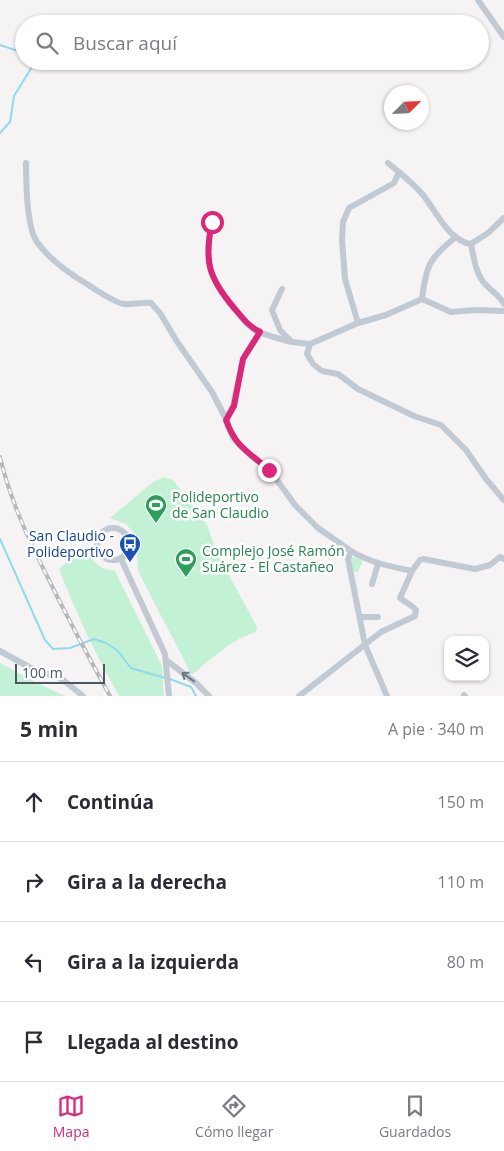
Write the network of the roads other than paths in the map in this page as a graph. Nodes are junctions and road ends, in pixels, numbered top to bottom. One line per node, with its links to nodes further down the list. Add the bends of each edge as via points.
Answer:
1 (478, 0): 2 (street)
2 (488, 15)
3 (489, 16): 4 (street)
4 (504, 38)
5 (26, 163): 20 (street, via 25,184 36,241 66,272 95,290 124,304 151,303 212,392)
6 (388, 163): 7 (street)
7 (399, 172): 10 (street, via 423,195); 16 (street, via 394,183 349,208 343,222 345,280)
8 (504, 218): 11 (street)
9 (212, 222): 17 (street, via 208,244 210,270 220,291 251,328)
10 (456, 237): 11 (street); 13 (street, via 432,259 425,272)
11 (471, 244): 14 (street, via 478,272)
12 (282, 289): 18 (street, via 272,310 280,330)
13 (422, 298): 15 (street, via 451,312); 16 (street, via 386,315)
14 (504, 304)
15 (504, 312)
16 (358, 322): 19 (street)
17 (260, 332): 18 (street); 20 (street, via 243,359 234,406)
18 (292, 342): 19 (street)
19 (310, 344): 21 (street, via 308,354 322,371 338,374 366,393 441,425 466,450)
20 (226, 420): 22 (street, via 233,438 269,470 295,505 318,528)
21 (504, 500)
22 (351, 551): 25 (street); 28 (street, via 348,559)
23 (503, 556): 26 (street, via 490,565 475,569 424,559)
24 (121, 559): 24 (street, via 129,548 128,538 120,530 110,528 103,531 97,541 101,555 110,560); 32 (street)
25 (378, 564): 26 (street); 27 (street)
26 (412, 571): 30 (street, via 400,598 413,606 415,616 381,632)
27 (372, 584)
28 (360, 617): 29 (street); 30 (street)
29 (378, 617)
30 (366, 645): 36 (street); 37 (street)
31 (0, 651): 33 (street, via 62,679)
32 (166, 660): 34 (street); 35 (street, one-way to 32)
33 (83, 696)
34 (169, 696)
35 (209, 696)
36 (299, 696)
37 (387, 696)

